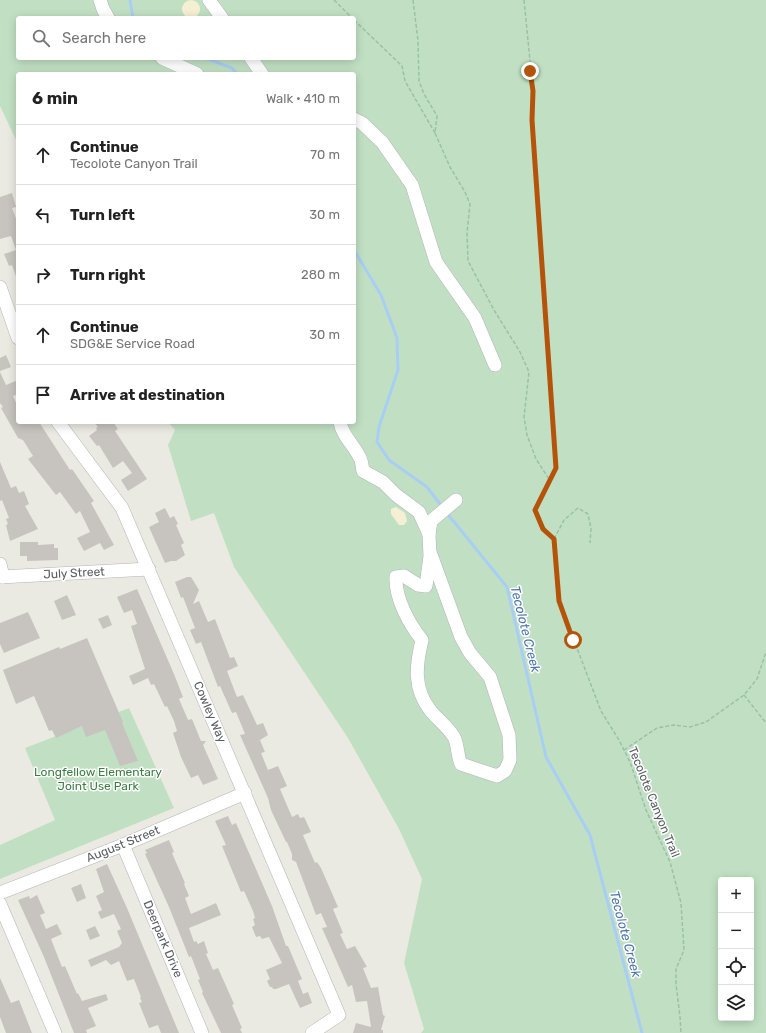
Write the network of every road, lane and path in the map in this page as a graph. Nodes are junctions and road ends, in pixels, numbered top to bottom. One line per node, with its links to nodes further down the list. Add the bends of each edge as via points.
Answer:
1 (100, 0): 6 (street)
2 (209, 0): 7 (street)
3 (334, 0): 8 (path)
4 (413, 0): 15 (path, via 418,40 419,81 437,116)
5 (524, 0): 21 (path, via 533,91 532,120 556,468)
6 (107, 16)
7 (221, 16)
8 (350, 16)
9 (356, 22): 15 (path, via 402,66 405,81)
10 (166, 60): 12 (street)
11 (252, 60): 13 (street)
12 (193, 72)
13 (261, 72)
14 (356, 120): 18 (street, via 382,142 412,185 436,262 475,318)
15 (435, 133): 21 (path, via 470,204 468,261 529,372 524,417 526,435 536,459)
16 (0, 286): 17 (street)
17 (16, 332)
18 (495, 365)
19 (59, 424): 28 (street, Cowley Way, via 122,508)
20 (340, 424): 23 (street, via 360,456 363,471 383,482 418,512)
21 (549, 479): 24 (path, via 535,510 543,529)
22 (448, 507): 23 (street, via 431,521)
23 (430, 534): 26 (street)
24 (554, 539): 25 (path, via 564,520 578,508 588,514); 33 (path, Tecolote Canyon Trail, via 559,601 601,711)
25 (590, 543)
26 (430, 552): 26 (street, via 426,586 418,585 404,576 396,577 401,601 413,628 422,640 416,666 421,696 455,739 457,756 461,764 497,776 505,771 510,760 509,735 490,677 470,653 461,637)
27 (0, 564): 29 (street)
28 (149, 569): 29 (street, July Street); 34 (street, Cowley Way)
29 (2, 577)
30 (766, 652): 31 (path, via 757,679)
31 (744, 695): 32 (path); 33 (path, via 706,722 690,727 674,725 657,728)
32 (766, 723)
33 (624, 750): 41 (path, Tecolote Canyon Trail, via 646,810 670,862 681,903 684,950 676,969)
34 (245, 793): 35 (street, August Street); 40 (street, Cowley Way, via 339,1015)
35 (124, 845): 36 (street, August Street); 39 (street, Deerpark Drive)
36 (0, 893)
37 (0, 904): 38 (street)
38 (54, 1033)
39 (202, 1033)
40 (312, 1033)
41 (681, 1033)

